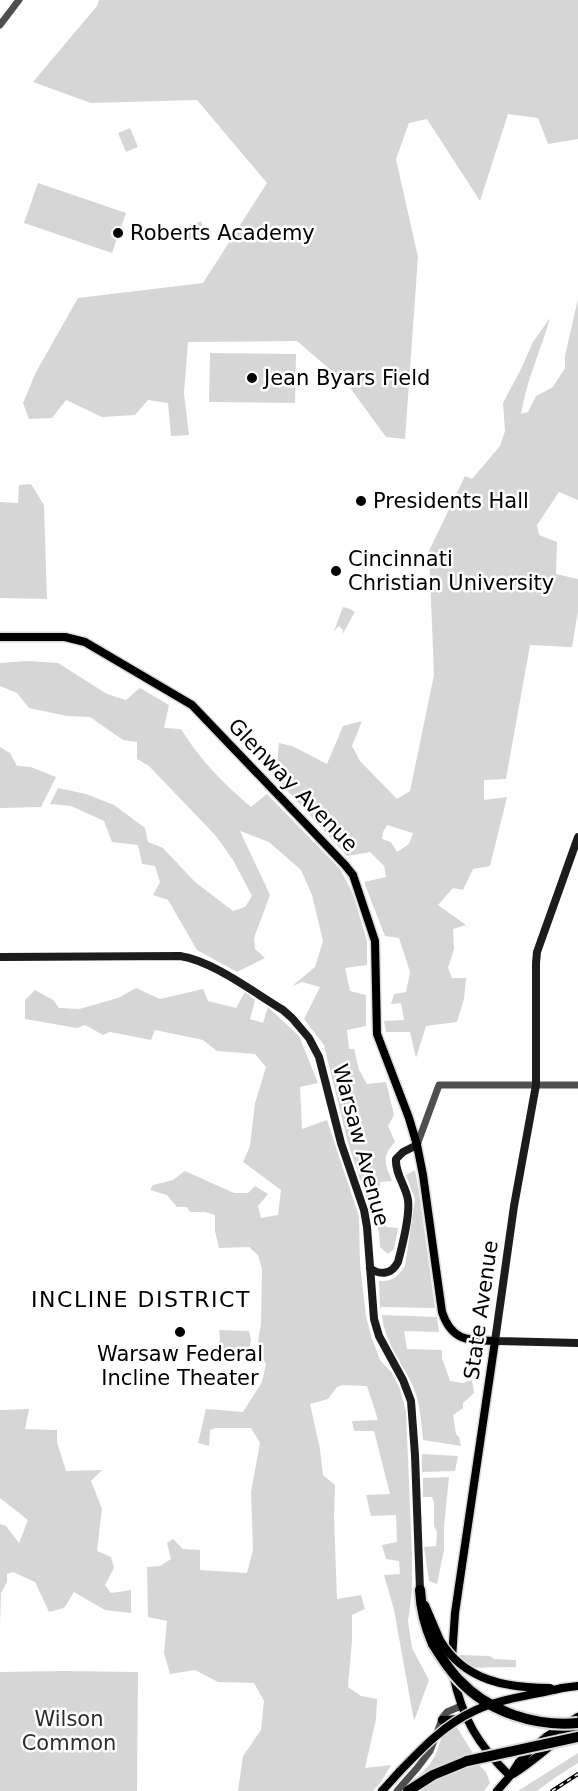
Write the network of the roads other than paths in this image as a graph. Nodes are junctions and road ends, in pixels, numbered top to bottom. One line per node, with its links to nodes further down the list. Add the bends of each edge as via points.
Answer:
1 (19, 0): 2 (street)
2 (0, 25)
3 (0, 637): 8 (main road, Glenway Avenue, via 65,637 85,642 192,705 350,870 375,940 377,1034)
4 (578, 837): 6 (main road, State Avenue, via 537,952)
5 (0, 957): 9 (main road, Warsaw Avenue, via 194,958 283,1010 309,1038 319,1057 340,1143 364,1210)
6 (536, 1085): 7 (street); 8 (street, via 439,1085); 10 (main road, State Avenue, via 513,1206)
7 (578, 1085)
8 (417, 1145): 9 (main road, via 396,1159 408,1207 398,1262 388,1272); 10 (main road, Glenway Avenue, via 445,1321 462,1338)
9 (370, 1268): 12 (main road, Warsaw Avenue, via 379,1336 411,1401)
10 (495, 1341): 11 (main road); 16 (main road, State Avenue, via 452,1642 453,1673)
11 (578, 1343)
12 (420, 1590): 13 (highway, via 425,1624)
13 (437, 1642): 15 (main road, bridge, via 484,1678 514,1687); 20 (highway, bridge, via 442,1659 460,1682 494,1706 541,1722)
14 (578, 1686): 15 (main road)
15 (562, 1688): 23 (main road, bridge, via 492,1704 468,1714 437,1734)
16 (461, 1706): 18 (main road, State Avenue); 19 (street, via 447,1712)
17 (578, 1717): 22 (main road, via 546,1737)
18 (466, 1719): 19 (main road); 22 (main road, State Avenue, via 481,1745)
19 (442, 1720): 24 (street, via 430,1751)
20 (578, 1724): 22 (main road)
21 (578, 1737): 25 (highway, bridge, via 467,1761)
22 (510, 1776): 26 (main road)
23 (382, 1791)
24 (397, 1791)
25 (408, 1791)
26 (497, 1791)

